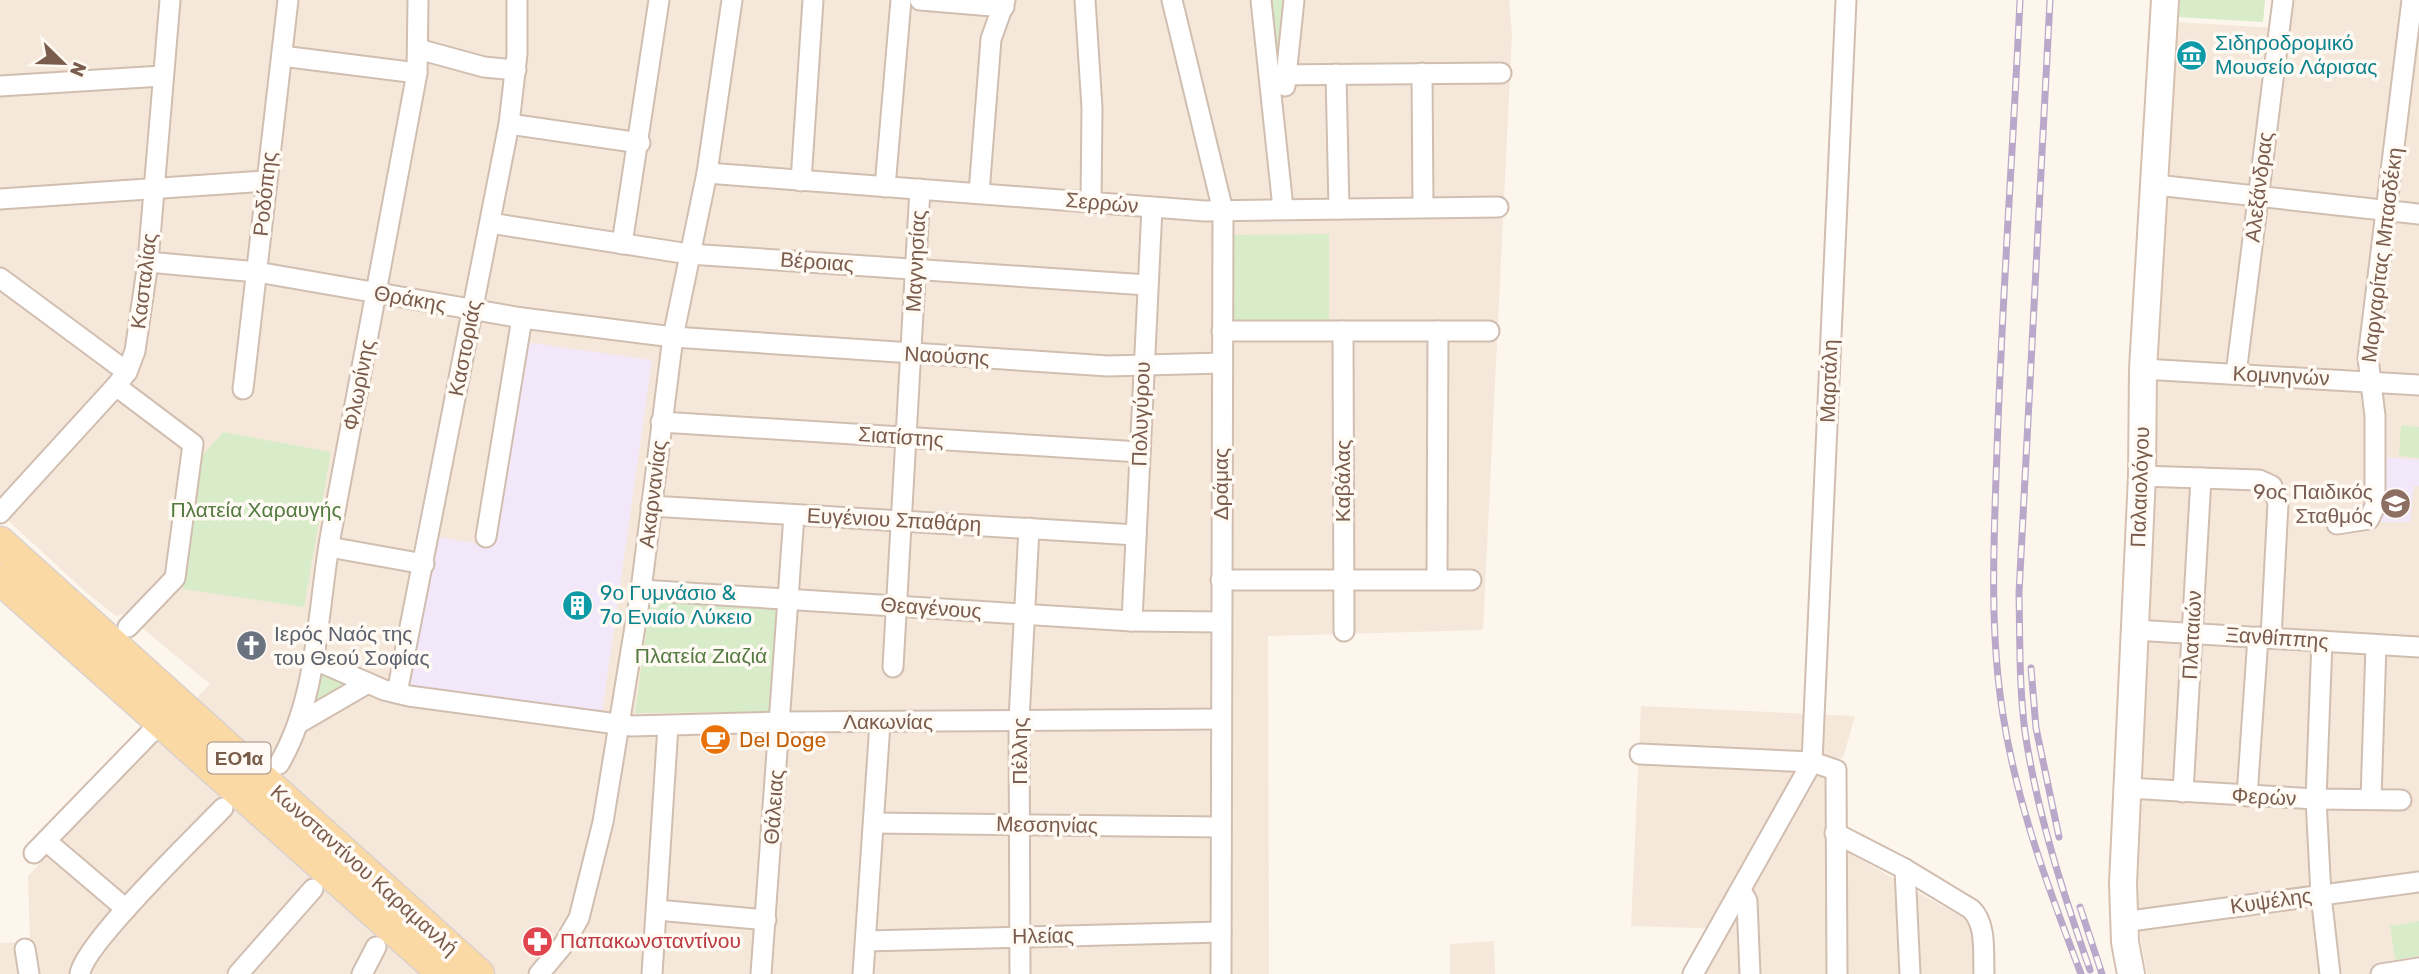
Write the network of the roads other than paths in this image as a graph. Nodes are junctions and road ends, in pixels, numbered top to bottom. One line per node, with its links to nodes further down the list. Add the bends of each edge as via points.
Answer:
1 (170, 0): 27 (street, Κασταλίας)
2 (288, 0): 20 (street, Ροδόπης)
3 (418, 0): 19 (street, Φλωρίνης)
4 (517, 0): 21 (street, Καστοριάς)
5 (659, 0): 30 (street)
6 (732, 0): 31 (street, Ακαρνανίας)
7 (813, 0): 33 (street)
8 (901, 0): 35 (street)
9 (920, 0): 18 (street)
10 (1085, 0): 41 (street, via 1092,108)
11 (1172, 0): 47 (street, Δράμας)
12 (1261, 0): 25 (street)
13 (1294, 0): 25 (street)
14 (1846, 0): 124 (street, Μαρτάλη)
15 (2165, 0): 34 (street, Παλαιολόγου)
16 (2283, 0): 39 (street, Αλεξάνδρας)
17 (2412, 0): 48 (street, Μαργαρίτας Μπασδέκη)
18 (1004, 3): 38 (street, via 991,40)
19 (418, 49): 21 (street, via 484,67); 23 (street, Φλωρίνης)
20 (282, 57): 23 (street); 32 (street, Ροδόπης)
21 (516, 70): 29 (street, Καστοριάς)
22 (1501, 72): 24 (street)
23 (417, 73): 58 (street, Φλωρίνης)
24 (1422, 73): 26 (street); 42 (street)
25 (1279, 74): 26 (street); 45 (street)
26 (1336, 74): 46 (street)
27 (162, 76): 28 (street); 36 (street, Κασταλίας)
28 (0, 86)
29 (509, 124): 30 (street); 50 (street, Καστοριάς)
30 (640, 143): 51 (street)
31 (707, 173): 33 (street, Σερρών); 52 (street, Ακαρνανίας)
32 (265, 181): 36 (street); 55 (street, Ροδόπης)
33 (801, 181): 35 (street, Σερρών)
34 (2156, 184): 39 (street); 69 (street, Παλαιολόγου)
35 (885, 187): 37 (street, Σερρών)
36 (154, 188): 40 (street); 53 (street, Κασταλίας)
37 (920, 189): 38 (street, Σερρών); 54 (street, Μαγνησίας)
38 (979, 193): 41 (street, Σερρών)
39 (2258, 196): 48 (street); 70 (street, Αλεξάνδρας)
40 (0, 200)
41 (1091, 201): 44 (street, Σερρών)
42 (1423, 207): 43 (street, Σερρών); 46 (street, Σερρών)
43 (1498, 207)
44 (1152, 208): 47 (street, Σερρών); 57 (street, Πολυγύρου)
45 (1283, 208): 46 (street, Σερρών); 47 (street, Σερρών)
46 (1339, 209)
47 (1223, 211): 61 (street, Δράμας)
48 (2387, 211): 49 (street); 72 (street, Μαργαρίτας Μπασδέκη, via 2368,349)
49 (2419, 214)
50 (490, 223): 51 (street, Βέροιας); 59 (street, Καστοριάς)
51 (622, 244): 52 (street, Βέροιας)
52 (689, 254): 54 (street, Βέροιας); 65 (street, Ακαρνανίας)
53 (148, 262): 55 (street, Θράκης); 71 (street, Κασταλίας, via 135,351)
54 (916, 268): 57 (street, Βέροιας); 66 (street, Μαγνησίας)
55 (257, 272): 58 (street, Θράκης); 74 (street, Ροδόπης)
56 (0, 278): 71 (street)
57 (1147, 285): 68 (street, Πολυγύρου)
58 (377, 293): 59 (street, Θράκης); 89 (street, Φλωρίνης)
59 (472, 309): 60 (street, Θράκης); 90 (street, Καστοριάς)
60 (522, 318): 65 (street, Θράκης); 87 (street)
61 (1222, 331): 62 (street); 67 (street, Δράμας)
62 (1343, 331): 63 (street); 92 (street, Καβάλας)
63 (1438, 331): 64 (street); 93 (street)
64 (1489, 331)
65 (673, 337): 66 (street, Ναούσης); 75 (street, Ακαρνανίας)
66 (911, 354): 68 (street, Ναούσης); 76 (street, Μαγνησίας)
67 (1222, 363): 68 (street, Ναούσης); 94 (street, Δράμας)
68 (1143, 366): 77 (street, Πολυγύρου)
69 (2143, 369): 70 (street, Κομνηνών); 78 (street, Παλαιολόγου)
70 (2236, 374): 72 (street, Κομνηνών)
71 (122, 379): 81 (street, Κασταλίας); 102 (street, via 193,444 174,578)
72 (2370, 382): 73 (street, Κομνηνών); 84 (street, Μαργαρίτας Μπασδέκη, via 2375,416 2375,506 2369,519)
73 (2419, 385)
74 (243, 389)
75 (662, 422): 76 (street, Σιατίστης); 80 (street, Ακαρνανίας)
76 (906, 437): 77 (street, Σιατίστης); 83 (street, Μαγνησίας)
77 (1140, 452): 86 (street, Πολυγύρου)
78 (2142, 476): 79 (street); 103 (street, Παλαιολόγου)
79 (2201, 478): 105 (street, Πλαταιών); 106 (street, via 2259,480 2272,486 2278,503)
80 (651, 506): 82 (street, Ευγένιου Σπαθάρη); 96 (street, Ακαρνανίας)
81 (0, 513)
82 (793, 514): 83 (street, Ευγένιου Σπαθάρη); 97 (street, Θάλειας)
83 (902, 520): 85 (street, Ευγένιου Σπαθάρη); 98 (street, Μαγνησίας)
84 (2337, 524)
85 (1029, 528): 86 (street, Ευγένιου Σπαθάρη); 99 (street, Πέλλης)
86 (1136, 535): 100 (street, Πολυγύρου)
87 (486, 537)
88 (0, 542): 123 (main road, Κωνσταντίνου Καραμανλή / ΕΟ1α)
89 (329, 547): 90 (street); 110 (street, Φλωρίνης)
90 (424, 564): 113 (street, Καστοριάς)
91 (0, 579): 121 (main road, Κωνσταντίνου Καραμανλή / ΕΟ1α)
92 (1344, 579): 93 (street); 94 (street); 104 (street, Καβάλας)
93 (1437, 579): 95 (street)
94 (1221, 580): 101 (street, Δράμας)
95 (1471, 580)
96 (641, 590): 97 (street, Θεαγένους); 119 (street, Ακαρνανίας)
97 (787, 600): 98 (street, Θεαγένους); 116 (street, Θάλειας)
98 (897, 606): 99 (street, Θεαγένους); 111 (street, Μαγνησίας)
99 (1025, 615): 100 (street, Θεαγένους); 115 (street, Πέλλης)
100 (1132, 621): 101 (street, Θεαγένους)
101 (1221, 622): 114 (street, Δράμας)
102 (128, 627)
103 (2134, 630): 105 (street, Ξανθίππης); 125 (street, Παλαιολόγου)
104 (1345, 631)
105 (2192, 632): 106 (street, Ξανθίππης); 126 (street, Πλαταιών)
106 (2264, 637): 107 (street, Ξανθίππης); 127 (street)
107 (2322, 641): 108 (street, Ξανθίππης); 128 (street)
108 (2376, 645): 109 (street, Ξανθίππης); 129 (street)
109 (2419, 648)
110 (313, 659): 112 (street, Λακωνίας); 117 (street, Φλωρίνης)
111 (893, 667)
112 (368, 683): 113 (street, Λακωνίας); 117 (street)
113 (397, 694): 119 (street, Λακωνίας)
114 (1221, 719): 115 (street, Λακωνίας); 134 (street, Δράμας)
115 (1019, 720): 118 (street, Λακωνίας); 133 (street, Πέλλης)
116 (781, 722): 118 (street, Λακωνίας); 120 (street, Λακωνίας); 143 (street, Θάλειας)
117 (299, 723): 123 (street, Φλωρίνης)
118 (880, 723): 132 (street)
119 (618, 725): 120 (street, Λακωνίας); 157 (street, Ακαρνανίας, via 603,822 579,918)
120 (668, 726): 142 (street)
121 (154, 730): 141 (street, via 43,849); 155 (main road, Κωνσταντίνου Καραμανλή / ΕΟ1α)
122 (1640, 754): 124 (street)
123 (264, 761): 156 (main road, Κωνσταντίνου Καραμανλή / ΕΟ1α)
124 (1812, 762): 135 (street, via 1836,770); 139 (street)
125 (2127, 788): 126 (street, Φερών); 144 (street, Παλαιολόγου)
126 (2183, 792): 127 (street, Φερών)
127 (2247, 796): 128 (street, Φερών)
128 (2316, 799): 129 (street, Φερών); 140 (street)
129 (2371, 799): 130 (street, Φερών)
130 (2401, 800)
131 (223, 807): 141 (street)
132 (874, 823): 133 (street, Μεσσηνίας); 147 (street)
133 (1020, 825): 134 (street, Μεσσηνίας); 146 (street, Πέλλης)
134 (1221, 827): 145 (street, Δράμας)
135 (1835, 833): 136 (street); 165 (street)
136 (1905, 869): 166 (street); 167 (street, via 1979,916)
137 (2419, 882): 140 (street, Κυψέλης)
138 (313, 889): 151 (street)
139 (1741, 890): 163 (street); 164 (street, via 1747,901)
140 (2320, 895): 144 (street, Κυψέλης); 169 (street)
141 (126, 909): 153 (street, via 83,960)
142 (657, 910): 143 (street); 158 (street)
143 (766, 920): 159 (street, Θάλειας)
144 (2123, 922): 168 (street, Παλαιολόγου)
145 (1221, 932): 146 (street, Ηλείας); 162 (street, Δράμας)
146 (1020, 937): 147 (street, Ηλείας); 161 (street, Πέλλης)
147 (866, 941): 160 (street)
148 (376, 947): 154 (street)
149 (25, 949): 152 (street)
150 (2419, 968): 170 (street)
151 (242, 972)
152 (29, 974)
153 (80, 974)
154 (362, 974)
155 (443, 974)
156 (479, 974)
157 (539, 974)
158 (652, 974)
159 (761, 974)
160 (863, 974)
161 (1020, 974)
162 (1221, 974)
163 (1693, 974)
164 (1750, 974)
165 (1837, 974)
166 (1910, 974)
167 (1984, 974)
168 (2131, 974)
169 (2330, 974)
170 (2381, 974)

